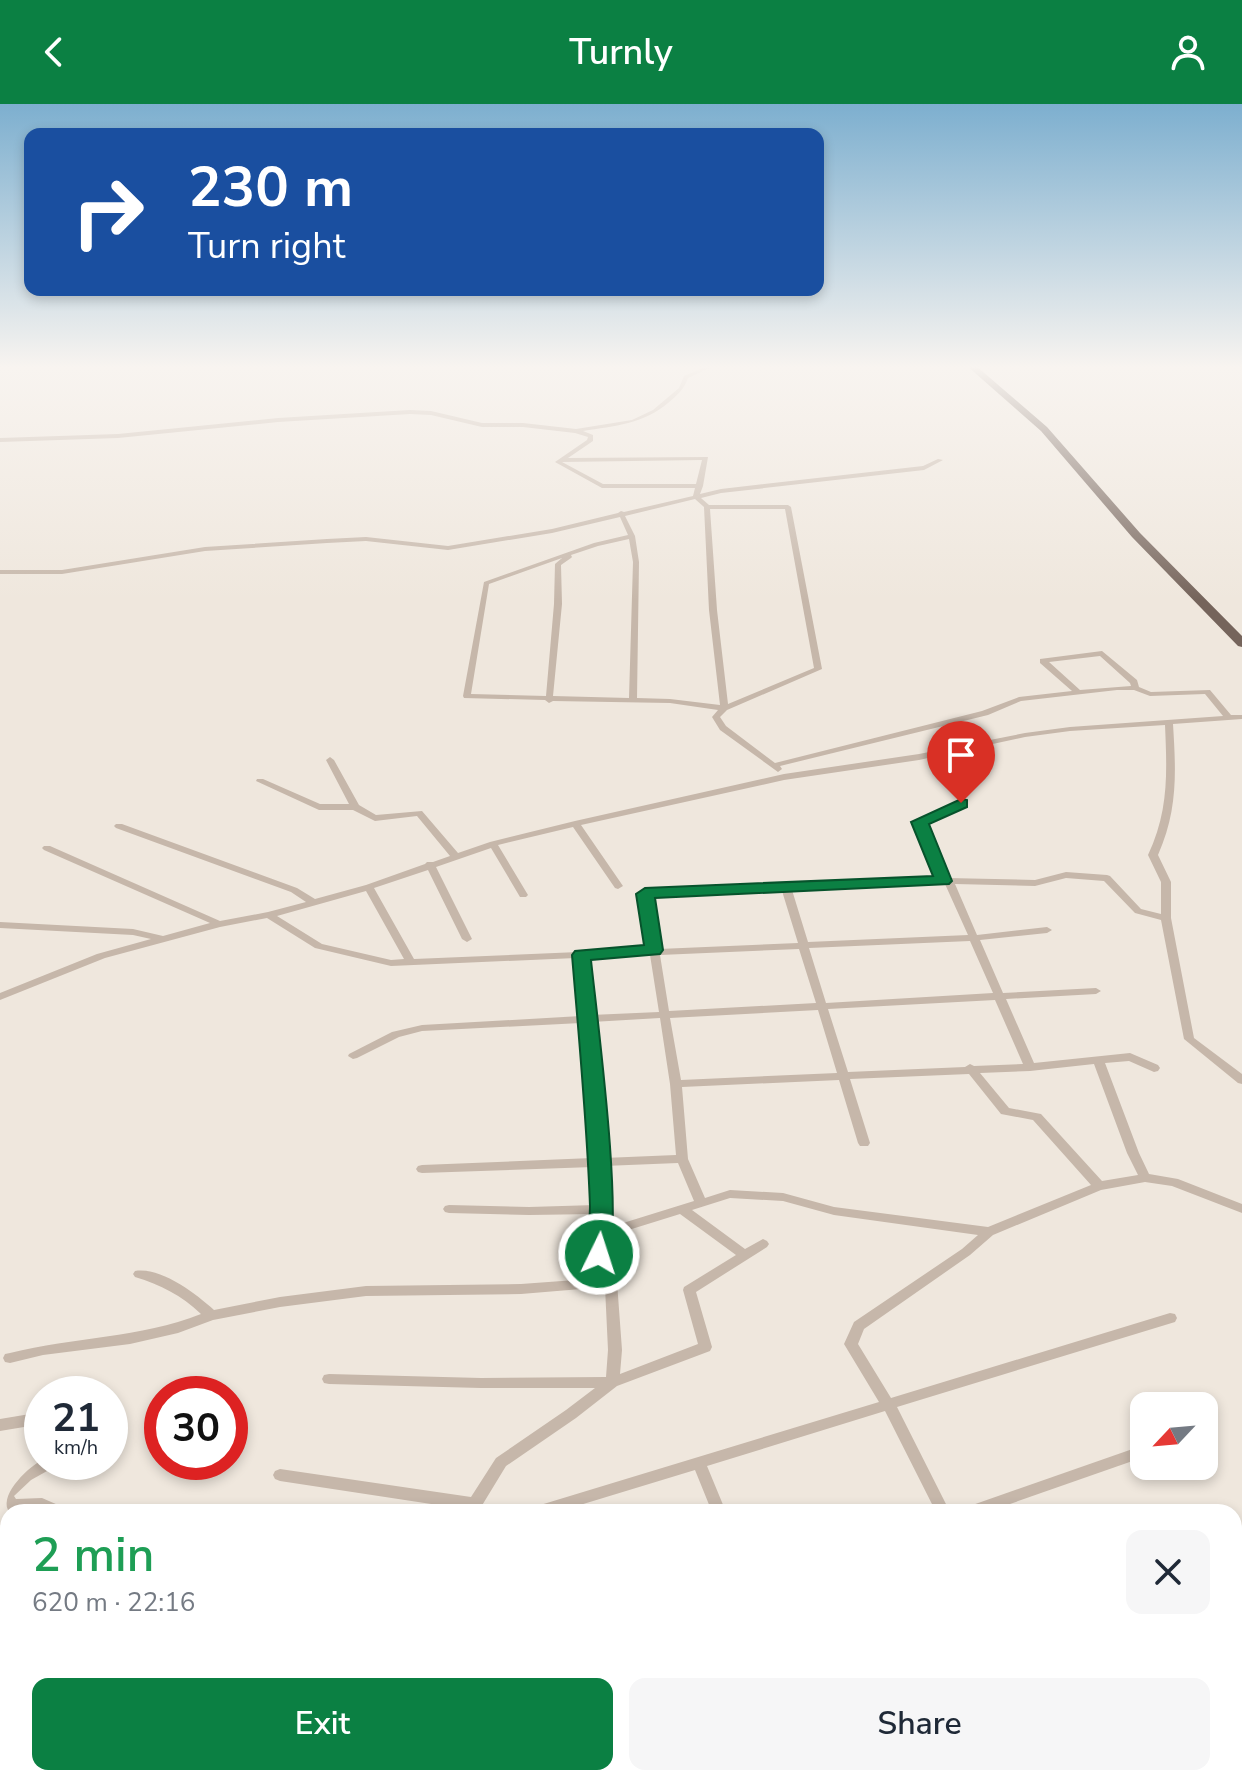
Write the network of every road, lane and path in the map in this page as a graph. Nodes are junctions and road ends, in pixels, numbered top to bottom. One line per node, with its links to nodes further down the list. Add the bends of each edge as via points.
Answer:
1 (586, 443): 3 (street)
2 (1057, 443): 12 (main road, via 1136,535)
3 (562, 460): 5 (street, via 558,462 602,486); 5 (street, via 706,458)
4 (940, 460): 6 (street, via 924,468)
5 (700, 486): 6 (street)
6 (696, 496): 7 (street); 8 (street)
7 (707, 507): 17 (street); 17 (street, via 788,507 818,669)
8 (621, 513): 9 (street); 11 (street, via 448,548 366,539 327,541 205,549 62,572)
9 (632, 536): 10 (street); 16 (street)
10 (577, 551): 15 (street, via 558,564); 15 (street, via 486,583 483,598 467,696)
11 (0, 572)
12 (1242, 643)
13 (1135, 688): 14 (street); 14 (street, via 1102,653 1043,661); 19 (street, via 1150,694 1207,692)
14 (1077, 691): 22 (street, via 1019,699 985,713)
15 (549, 701): 16 (street)
16 (633, 701): 17 (street)
17 (724, 708): 22 (street, via 716,717 723,728)
18 (1242, 717): 19 (street)
19 (1230, 719): 20 (street)
20 (1169, 723): 23 (street, via 1040,733); 40 (street, via 1172,787 1166,830 1153,855 1166,882)
21 (330, 760): 26 (street)
22 (775, 765): 23 (street)
23 (784, 777): 27 (street)
24 (260, 781): 26 (street, via 319,807)
25 (961, 803): 33 (street, via 920,822)
26 (355, 807): 31 (street, via 375,818 419,813)
27 (575, 824): 29 (street); 34 (street)
28 (119, 826): 38 (street, via 294,890)
29 (493, 844): 31 (street); 37 (street)
30 (47, 848): 41 (street)
31 (455, 856): 32 (street)
32 (430, 864): 35 (street); 46 (street)
33 (946, 881): 36 (street); 40 (street, via 1107,878 1138,911); 44 (street)
34 (618, 886)
35 (369, 887): 38 (street); 50 (street)
36 (786, 888): 47 (street); 48 (street, via 645,894)
37 (523, 895)
38 (313, 902): 39 (street)
39 (269, 915): 41 (street); 50 (street, via 319,946 391,963)
40 (1166, 918): 63 (street, via 1189,1039)
41 (219, 924): 45 (street)
42 (0, 925): 45 (street, via 133,932)
43 (1047, 930): 44 (street)
44 (975, 938): 47 (street); 53 (street)
45 (161, 939): 52 (street, via 101,956)
46 (467, 939)
47 (803, 944): 48 (street); 54 (street)
48 (654, 950): 49 (street); 55 (street)
49 (581, 955): 50 (street); 56 (street)
50 (411, 962)
51 (1096, 991): 53 (street)
52 (0, 997)
53 (1002, 998): 54 (street); 59 (street)
54 (823, 1007): 55 (street); 62 (street)
55 (665, 1014): 56 (street); 64 (street)
56 (589, 1019): 57 (street, via 422,1028 396,1034); 67 (street)
57 (353, 1056)
58 (1099, 1062): 59 (street); 61 (street, via 1130,1057); 69 (street)
59 (1030, 1067): 60 (street)
60 (970, 1068): 62 (street); 70 (street, via 1005,1111 1037,1117)
61 (1154, 1068)
62 (842, 1074): 64 (street); 65 (street)
63 (1242, 1080)
64 (676, 1084): 66 (street)
65 (864, 1143)
66 (682, 1159): 67 (street); 71 (street)
67 (599, 1163): 68 (street); 73 (street)
68 (422, 1169)
69 (1145, 1178): 70 (street); 74 (street, via 1174,1182)
70 (1099, 1186): 76 (street)
71 (701, 1203): 75 (street); 76 (street, via 730,1194 783,1197 834,1211)
72 (449, 1209): 73 (street)
73 (602, 1209): 77 (street)
74 (1242, 1209)
75 (683, 1210): 77 (street); 79 (street)
76 (989, 1232): 87 (street, via 859,1326 851,1344)
77 (602, 1234): 81 (street, via 599,1254)
78 (763, 1244): 79 (street)
79 (745, 1255): 86 (street, via 689,1290 705,1347)
80 (139, 1274): 82 (street, via 168,1281)
81 (611, 1282): 82 (street, via 366,1291); 86 (street)
82 (211, 1315): 84 (street, via 130,1339)
83 (1170, 1318): 87 (street)
84 (10, 1358)
85 (329, 1379): 86 (street)
86 (612, 1382): 96 (street, via 501,1462)
87 (889, 1406): 91 (street); 99 (street)
88 (24, 1421): 89 (street)
89 (0, 1425)
90 (1130, 1456): 100 (street)
91 (699, 1463): 97 (street); 98 (street)
92 (280, 1475): 95 (street)
93 (24, 1477): 94 (street, via 10,1488 6,1497)
94 (11, 1504)
95 (449, 1504)
96 (475, 1504)
97 (563, 1504)
98 (716, 1504)
99 (939, 1504)
100 (992, 1504)

